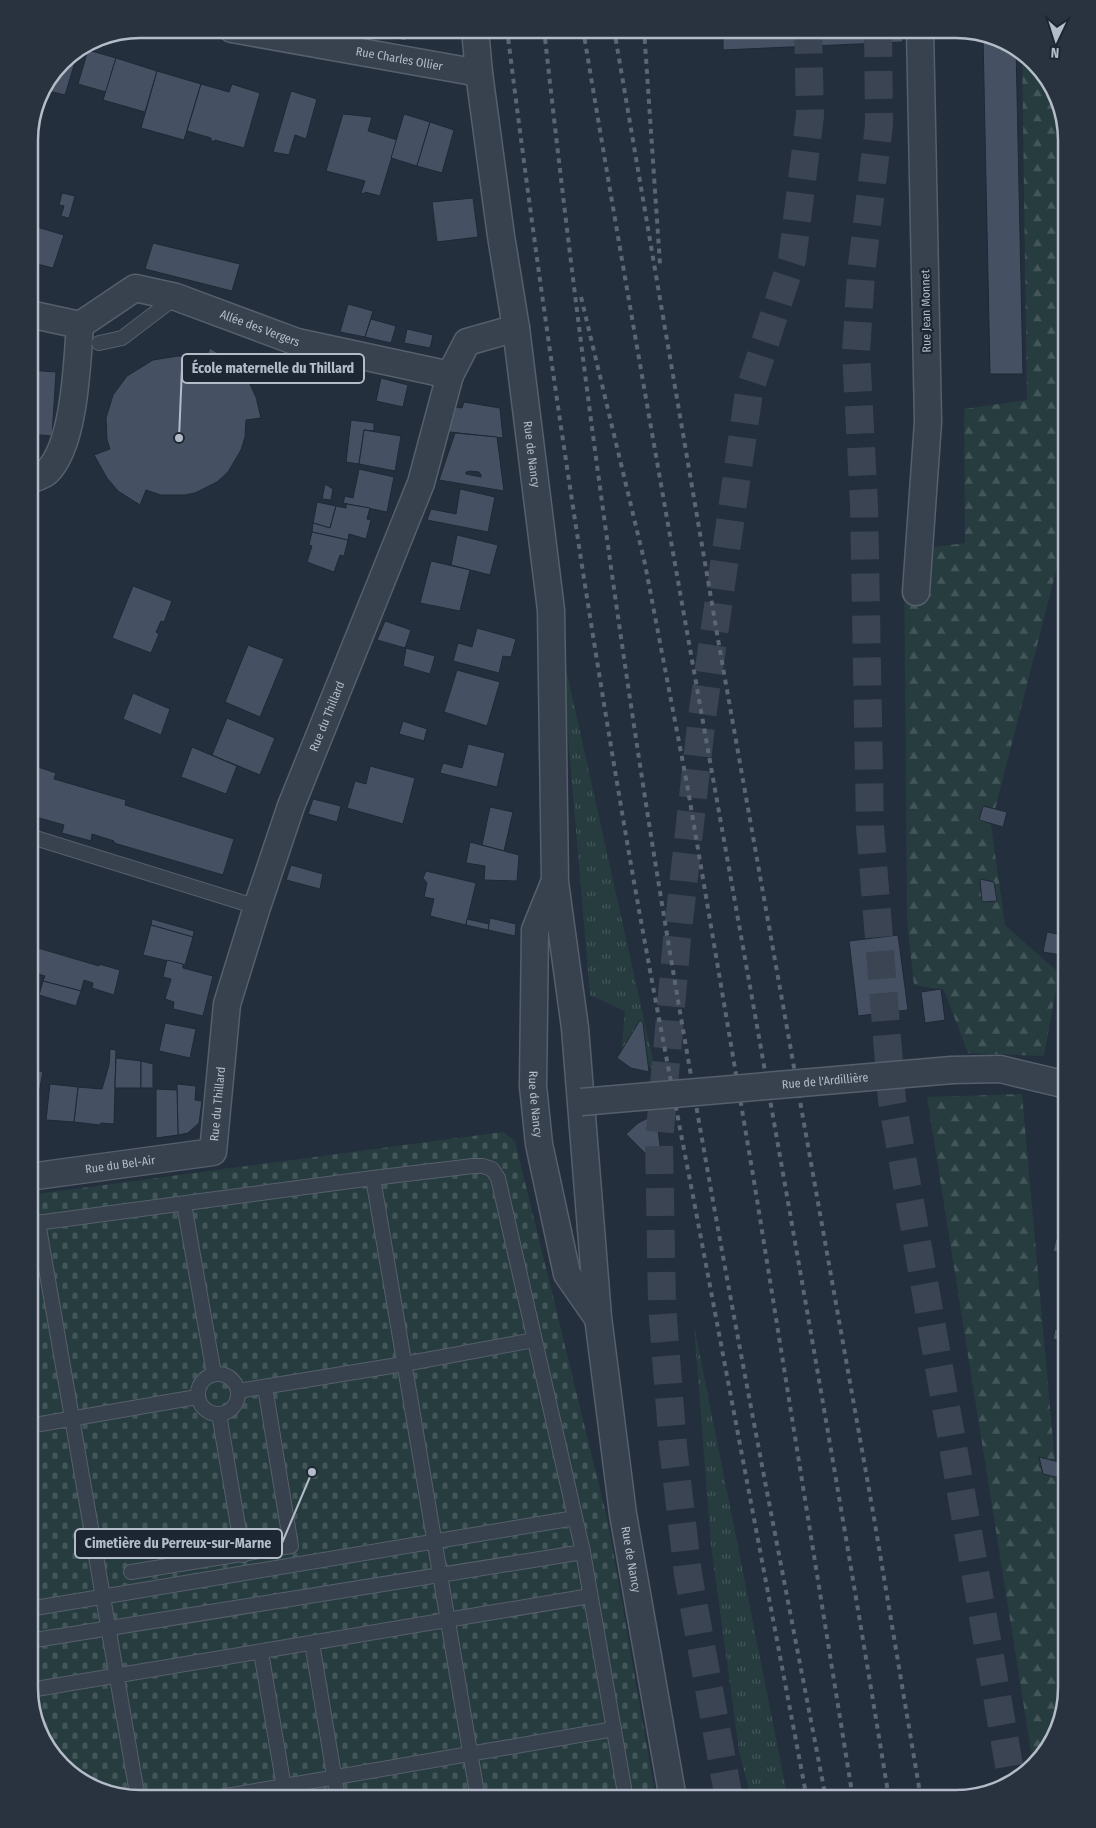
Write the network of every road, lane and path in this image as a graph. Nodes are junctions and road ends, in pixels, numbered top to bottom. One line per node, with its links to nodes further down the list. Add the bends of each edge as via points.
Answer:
1 (283, 38): 4 (street, Rue Charles Ollier)
2 (476, 38): 4 (street, Rue de Nancy)
3 (920, 38): 12 (street, Rue Jean Monnet, via 928,422)
4 (479, 73): 8 (street, Rue de Nancy)
5 (176, 297): 7 (street, Allée des Vergers, via 135,288); 9 (lane, via 122,338); 10 (street, Allée des Vergers, via 297,342)
6 (38, 316): 7 (street)
7 (80, 325): 11 (street, via 74,399 63,447 46,473)
8 (516, 328): 10 (street, Rue du Thillard, via 467,342); 14 (street, Rue de Nancy, via 551,610)
9 (99, 343)
10 (450, 375): 15 (street, Rue du Thillard, via 421,483 290,806)
11 (38, 476)
12 (916, 592)
13 (38, 839): 15 (lane)
14 (555, 882): 17 (street, Rue de Nancy, via 575,1028); 24 (street, Rue de Nancy, via 535,930 534,1110 567,1274)
15 (257, 907): 18 (street, Rue du Thillard, via 227,1004)
16 (1058, 1083): 17 (street, Rue de l'Ardillière, bridge, via 1000,1069 952,1070)
17 (581, 1102): 24 (street, Rue de Nancy)
18 (213, 1152): 19 (street, Rue du Bel-Air)
19 (38, 1176)
20 (373, 1178): 21 (lane); 25 (lane, via 473,1166 492,1169 498,1178); 26 (lane)
21 (184, 1204): 22 (lane); 27 (lane)
22 (38, 1222)
23 (38, 1244): 32 (lane)
24 (598, 1317): 59 (street, Rue de Nancy, via 622,1514)
25 (534, 1340): 26 (lane); 34 (lane)
26 (404, 1364): 28 (lane); 35 (lane)
27 (214, 1374): 29 (lane, via 232,1380); 30 (lane, via 201,1382)
28 (265, 1387): 29 (lane); 37 (lane, via 291,1546)
29 (238, 1391): 31 (lane, via 234,1407)
30 (197, 1397): 31 (lane, via 205,1410); 32 (lane)
31 (219, 1414): 37 (lane)
32 (72, 1419): 33 (lane); 40 (lane)
33 (38, 1425)
34 (575, 1518): 35 (lane); 36 (lane)
35 (434, 1541): 39 (lane); 40 (lane)
36 (583, 1552): 39 (lane); 41 (lane)
37 (243, 1555): 38 (lane)
38 (131, 1572)
39 (440, 1575): 43 (lane); 44 (lane)
40 (102, 1596): 42 (lane); 44 (lane)
41 (590, 1596): 43 (lane); 50 (lane)
42 (38, 1607)
43 (448, 1620): 46 (lane); 51 (lane)
44 (108, 1629): 45 (lane); 48 (lane)
45 (38, 1641)
46 (312, 1643): 47 (lane); 52 (lane)
47 (261, 1652): 48 (lane); 54 (lane)
48 (116, 1676): 49 (lane); 53 (lane)
49 (38, 1689)
50 (614, 1729): 51 (lane); 58 (lane)
51 (470, 1753): 52 (lane); 57 (lane)
52 (334, 1777): 55 (lane); 56 (lane)
53 (136, 1790)
54 (284, 1790)
55 (294, 1790)
56 (336, 1790)
57 (476, 1790)
58 (624, 1790)
59 (671, 1790)

